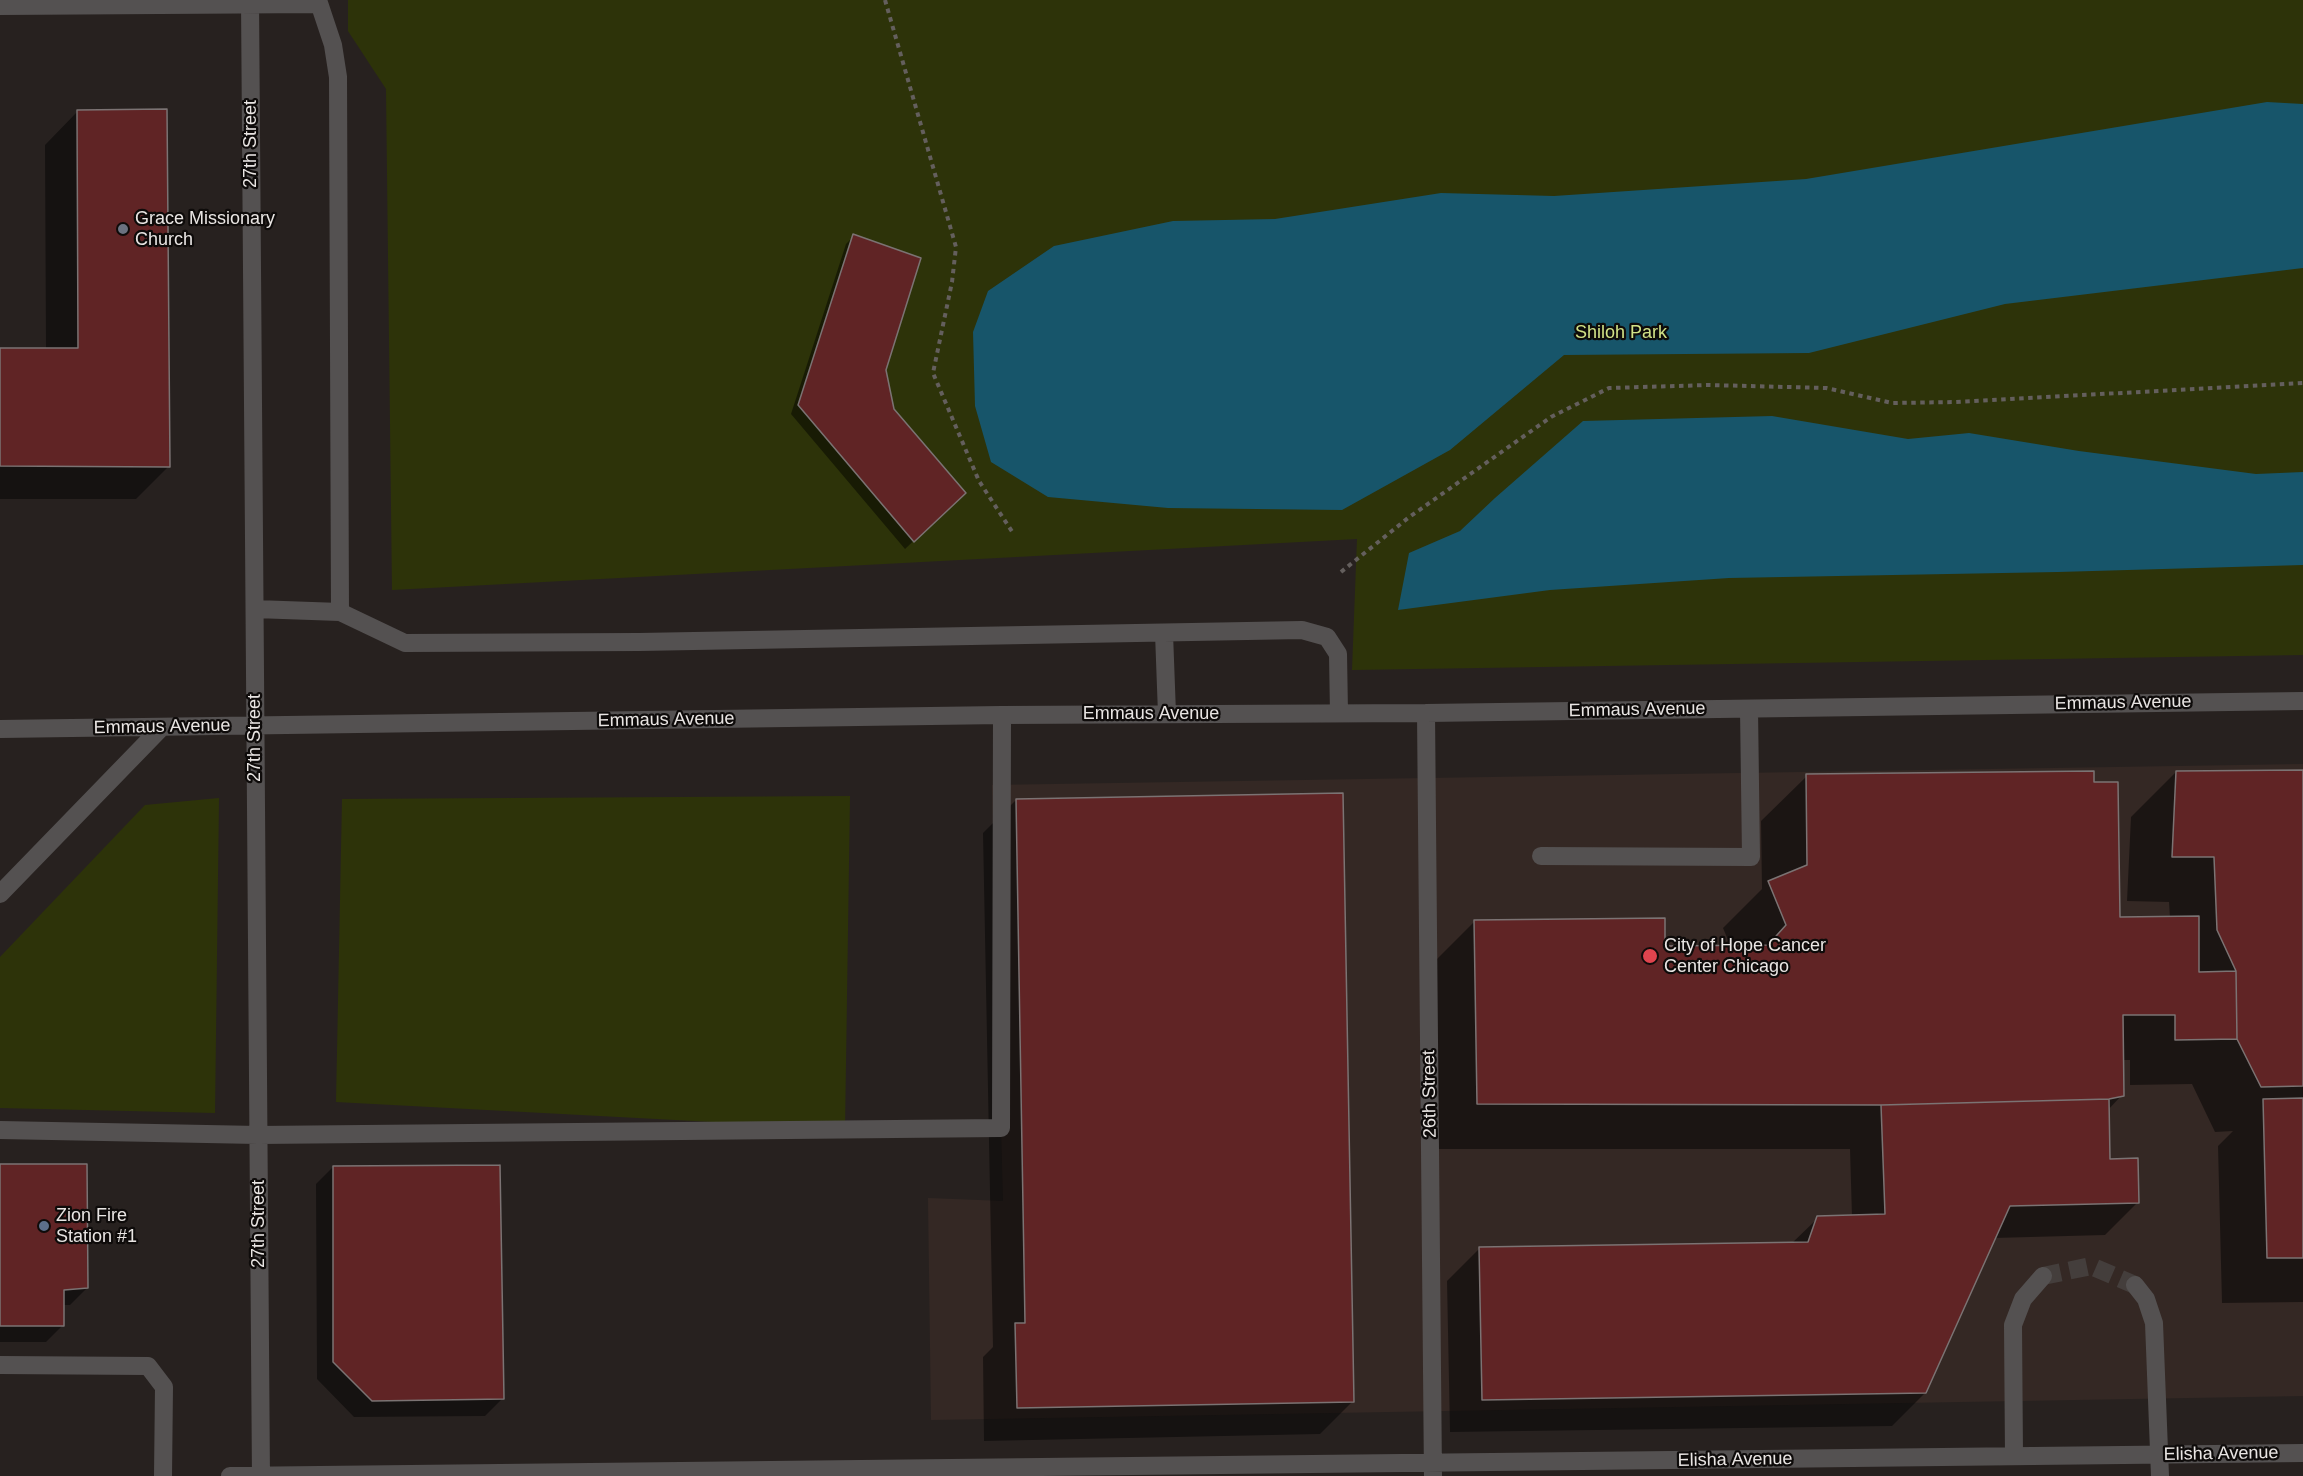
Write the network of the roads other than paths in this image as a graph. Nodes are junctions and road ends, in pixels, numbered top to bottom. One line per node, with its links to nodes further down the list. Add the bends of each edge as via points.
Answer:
1 (250, 2): 2 (street); 3 (street); 4 (street, 27th Street)
2 (318, 2): 5 (street, via 333,45 338,77)
3 (0, 6)
4 (255, 609): 5 (street); 13 (street, 27th Street)
5 (340, 612): 6 (street, via 405,643)
6 (1164, 633): 9 (street, via 1302,630 1327,637 1338,654); 11 (street)
7 (2303, 701): 8 (street, Emmaus Avenue)
8 (1749, 709): 10 (street, Emmaus Avenue); 16 (street, via 1751,857)
9 (1339, 713): 10 (street, Emmaus Avenue); 11 (street, Emmaus Avenue)
10 (1426, 713): 27 (street, 26th Street)
11 (1167, 714): 12 (street, Emmaus Avenue)
12 (1002, 715): 13 (street, Emmaus Avenue); 19 (street, via 1001,1128)
13 (255, 726): 14 (street, Emmaus Avenue); 19 (street, 27th Street)
14 (162, 727): 15 (street, Emmaus Avenue); 17 (street)
15 (0, 729)
16 (1541, 856)
17 (0, 894)
18 (0, 1130): 19 (street)
19 (258, 1135): 31 (street, 27th Street)
20 (2043, 1276): 25 (street, via 2023,1299 2013,1325)
21 (2135, 1285): 24 (street, via 2146,1299 2154,1323)
22 (0, 1365): 29 (street, via 148,1366 164,1387)
23 (2303, 1453): 24 (street, Elisha Avenue)
24 (2160, 1455): 25 (street, Elisha Avenue); 32 (street)
25 (2014, 1456): 26 (street, Elisha Avenue)
26 (1715, 1468): 27 (street, Elisha Avenue)
27 (1433, 1469): 28 (street, Elisha Avenue)
28 (752, 1473): 31 (street, Elisha Avenue)
29 (163, 1476)
30 (230, 1476): 31 (street, Elisha Avenue)
31 (261, 1476)
32 (2160, 1476)

